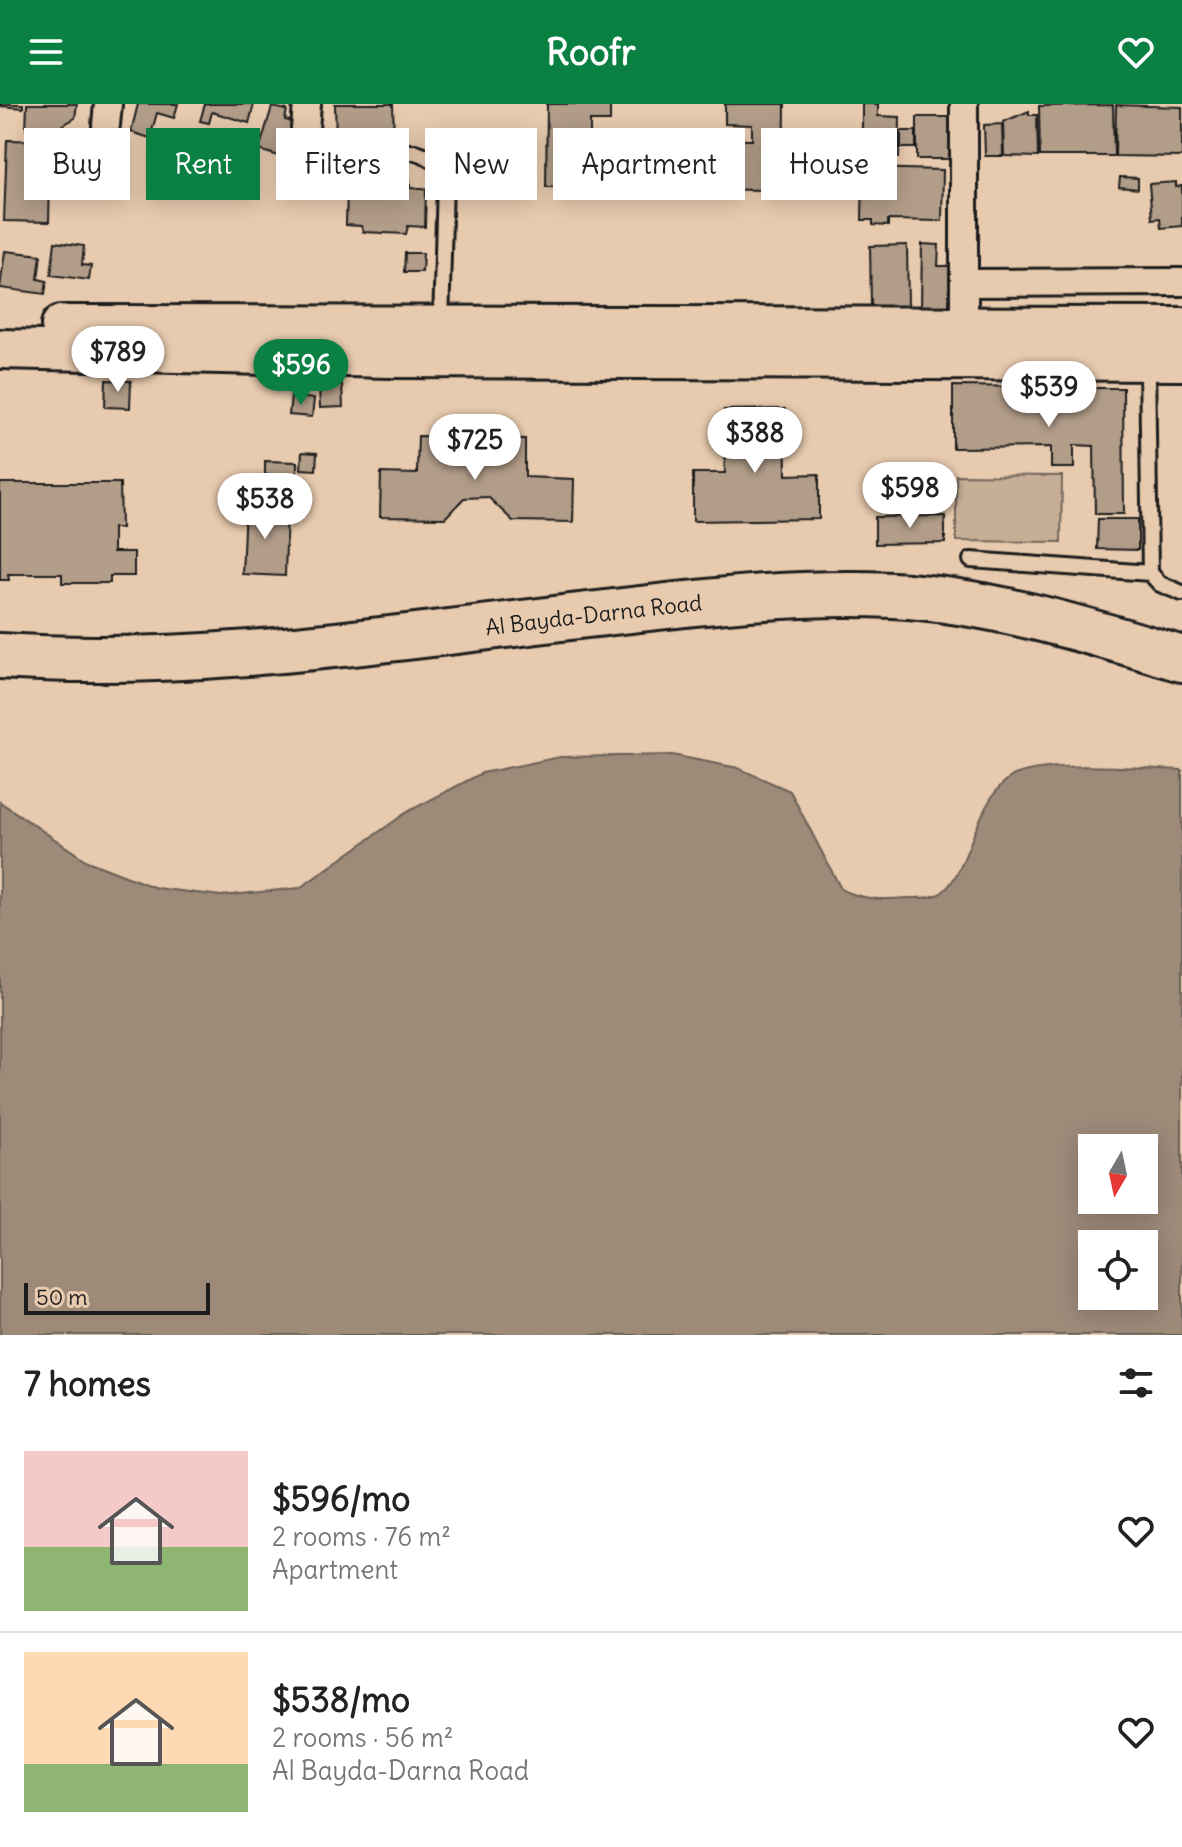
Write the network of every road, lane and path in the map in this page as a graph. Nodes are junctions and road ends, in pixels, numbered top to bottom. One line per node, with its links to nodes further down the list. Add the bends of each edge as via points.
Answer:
1 (964, 104): 4 (street)
2 (409, 152): 6 (lane, via 425,155 439,167 445,182)
3 (1182, 282): 4 (street)
4 (964, 283): 9 (street)
5 (0, 325): 8 (street)
6 (441, 326): 8 (street); 9 (street)
7 (1182, 327): 9 (street)
8 (391, 342): 9 (street); 10 (street)
9 (964, 344): 11 (street)
10 (0, 349)
11 (1164, 361): 13 (lane)
12 (971, 560): 13 (lane)
13 (1150, 573): 14 (lane, via 1160,584)
14 (1182, 593)
15 (0, 656): 16 (highway, Al Bayda-Darna Road, via 221,656 317,649 713,601 838,594 955,602)
16 (1182, 659)

